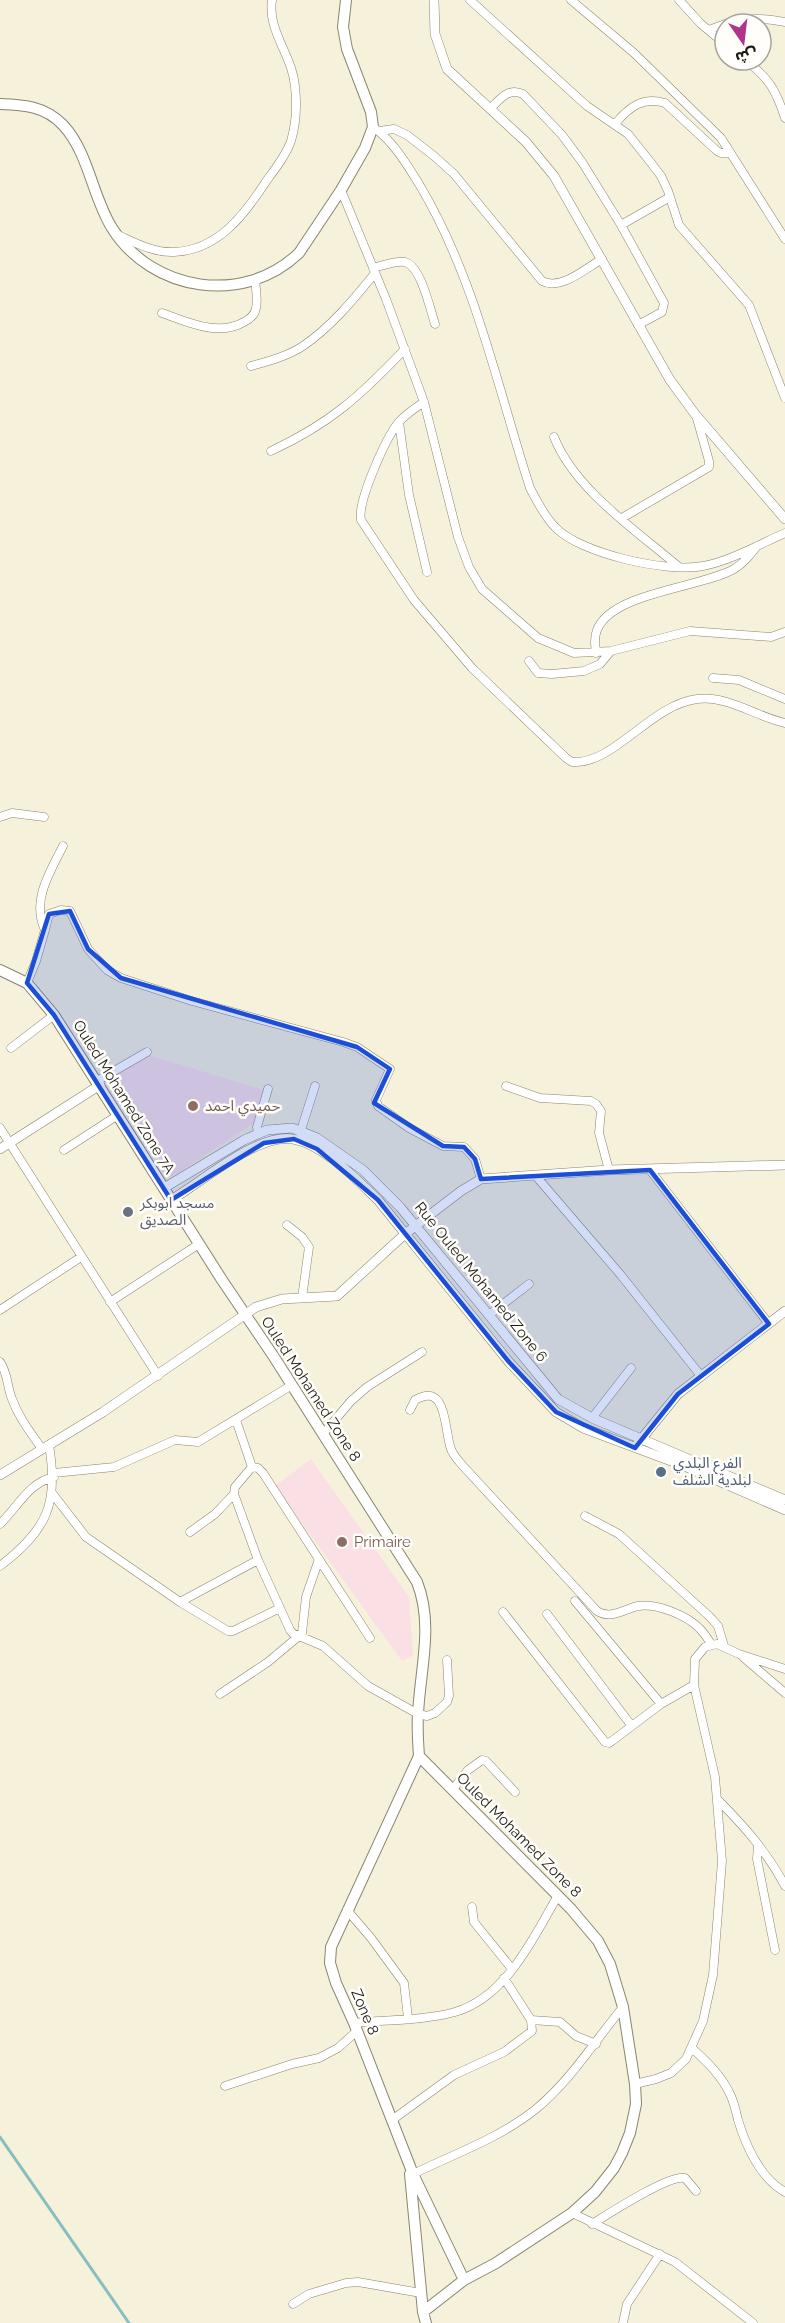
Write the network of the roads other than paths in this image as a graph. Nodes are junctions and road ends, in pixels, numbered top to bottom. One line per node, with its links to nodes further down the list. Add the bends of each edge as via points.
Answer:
1 (272, 0): 20 (street, via 273,24 294,73 296,101 291,142 275,168 238,220 209,243 175,252 157,251)
2 (346, 0): 15 (main road, via 343,27 347,49)
3 (434, 0): 12 (street, via 435,34 445,65)
4 (470, 0): 14 (street, via 587,106)
5 (572, 0): 16 (street, via 642,60 721,138)
6 (679, 0): 8 (street)
7 (713, 28): 8 (street)
8 (709, 30): 9 (street)
9 (713, 34)
10 (759, 72): 13 (street, via 775,90)
11 (0, 104): 20 (main road, via 30,105 61,123 78,148)
12 (490, 109): 19 (street, via 508,93 523,94 562,135); 22 (street, via 554,176)
13 (785, 118)
14 (615, 124): 16 (street, via 632,105 659,101 717,151); 18 (street, via 628,134 661,176)
15 (376, 129): 17 (main road); 22 (street, via 394,129 407,135 454,174 542,281 562,282); 40 (street, via 390,142 430,202 461,267 530,488 546,517 582,546 609,556)
16 (730, 153): 21 (street)
17 (340, 190): 23 (street); 24 (main road, via 299,253)
18 (670, 197): 19 (street); 30 (street, via 679,225 749,304)
19 (621, 225): 27 (street, via 665,305 662,312)
20 (118, 235): 24 (main road, via 138,257 174,277 219,287)
21 (785, 239)
22 (602, 259): 27 (street)
23 (374, 270): 26 (street, via 402,261 413,267); 28 (street); 29 (street, via 331,323 303,346 288,355)
24 (255, 280): 25 (street, via 254,314 231,328 213,329)
25 (162, 314)
26 (435, 324)
27 (638, 325): 32 (street)
28 (405, 349): 31 (street); 35 (street, via 345,408)
29 (251, 366)
30 (785, 398)
31 (424, 402): 33 (street); 44 (street, via 458,537 478,584 538,638 574,653)
32 (695, 414): 36 (street); 37 (street, via 708,467)
33 (399, 422): 41 (street, via 409,495); 48 (street, via 385,444 365,493 361,520 414,600 472,668 566,758 578,763 592,760 662,711 699,698)
34 (554, 437): 37 (street, via 577,475)
35 (271, 451)
36 (784, 515)
37 (622, 518): 40 (street)
38 (785, 533): 39 (street)
39 (758, 545): 40 (street, via 712,564); 44 (street, via 732,570 636,599 610,613 597,627)
40 (680, 568)
41 (427, 572)
42 (785, 632): 43 (street, via 771,637 690,631)
43 (611, 651): 44 (street); 45 (street, via 597,666 575,672 538,673)
44 (596, 652)
45 (529, 661)
46 (713, 678): 47 (street, via 739,680)
47 (785, 699)
48 (785, 723)
49 (0, 817): 50 (street, via 12,813)
50 (44, 817)
51 (63, 846): 52 (street, via 40,896)
52 (45, 930): 54 (street); 73 (street, via 49,914 70,911 93,955 121,978 357,1047 390,1069 376,1100 378,1106 443,1146 464,1148 475,1159)
53 (1, 970): 54 (main road, Ouled Mohamed Zone 7A)
54 (27, 983): 55 (main road, Ouled Mohamed Zone 7A)
55 (54, 1015): 56 (street); 58 (main road, Ouled Mohamed Zone 7A)
56 (11, 1048)
57 (147, 1052): 58 (street)
58 (98, 1083): 62 (main road, Ouled Mohamed Zone 7A); 66 (street)
59 (315, 1086): 64 (street)
60 (506, 1086): 70 (street, via 540,1098 596,1104 601,1111 599,1133)
61 (268, 1089): 65 (street, via 256,1127)
62 (118, 1115): 68 (street); 74 (main road, Ouled Mohamed Zone 7A)
63 (0, 1128): 66 (street)
64 (301, 1130): 65 (street, Rue Ouled Mohamed Zone 6, via 285,1127); 77 (street, Rue Ouled Mohamed Zone 6, via 363,1170)
65 (258, 1133): 74 (street, Rue Ouled Mohamed Zone 6)
66 (10, 1143): 67 (street); 80 (street)
67 (0, 1149)
68 (64, 1150)
69 (785, 1165): 71 (street)
70 (609, 1170): 71 (street); 72 (street)
71 (650, 1170): 88 (street)
72 (536, 1175): 73 (street); 93 (street)
73 (481, 1179): 77 (street)
74 (164, 1188): 75 (main road, Ouled Mohamed Zone 7A)
75 (171, 1200): 78 (street, Rue Ouled Mohamed Zone 6, via 250,1150 273,1140 294,1139 317,1149 354,1177); 79 (main road, Ouled Mohamed Zone 7A)
76 (287, 1225): 82 (street, via 309,1247)
77 (415, 1225): 78 (street); 87 (street, Rue Ouled Mohamed Zone 6)
78 (405, 1234): 82 (street, via 337,1296); 101 (street, Rue Ouled Mohamed Zone 6, via 509,1362 556,1412 583,1428)
79 (199, 1244): 83 (street); 86 (main road, Ouled Mohamed Zone 7A)
80 (81, 1257): 83 (street); 84 (street)
81 (529, 1284): 87 (street)
82 (302, 1298): 86 (street, via 282,1299)
83 (110, 1302): 92 (street)
84 (0, 1310)
85 (785, 1311): 88 (street)
86 (244, 1314): 92 (street); 94 (main road, Ouled Mohamed Zone 8)
87 (489, 1315): 96 (street, Rue Ouled Mohamed Zone 6, via 551,1392)
88 (769, 1324): 93 (street)
89 (422, 1352): 98 (street, via 367,1387)
90 (0, 1362): 100 (street, via 20,1416)
91 (631, 1368): 96 (street)
92 (158, 1376): 100 (street)
93 (701, 1376): 99 (street, via 678,1394)
94 (292, 1385): 97 (street); 98 (main road, Ouled Mohamed Zone 8)
95 (410, 1410): 122 (street, via 415,1400 425,1396 439,1401 451,1450 462,1465 597,1611 610,1615 635,1607 656,1608 693,1623)
96 (592, 1418): 99 (street, Rue Ouled Mohamed Zone 6)
97 (236, 1420): 102 (street); 104 (street, via 201,1441 176,1440 114,1467)
98 (323, 1434): 131 (main road, Ouled Mohamed Zone 8, via 402,1554 421,1592 426,1622)
99 (641, 1439): 101 (street); 107 (street, Rue Ouled Mohamed Zone 6)
100 (46, 1447): 103 (street); 104 (street)
101 (635, 1448): 108 (street, Rue Ouled Mohamed Zone 6)
102 (252, 1467): 106 (street, via 235,1487); 112 (street, via 263,1473)
103 (0, 1475)
104 (54, 1475): 105 (street); 110 (street, via 33,1487)
105 (52, 1493): 114 (street, via 40,1526); 116 (street, via 86,1537)
106 (234, 1494): 111 (street); 113 (street)
107 (785, 1500)
108 (785, 1510)
109 (585, 1516): 123 (street, via 619,1534 710,1617 718,1626)
110 (0, 1524)
111 (190, 1532)
112 (319, 1559): 120 (street, via 306,1597 303,1633); 121 (street)
113 (258, 1560): 116 (street); 117 (street)
114 (0, 1566)
115 (575, 1601): 130 (street)
116 (180, 1602): 117 (street, via 228,1631)
117 (280, 1608): 120 (street, via 291,1633)
118 (503, 1612): 132 (street, via 605,1742 609,1743)
119 (547, 1614): 132 (street)
120 (299, 1636): 129 (street); 131 (street, via 323,1646 368,1686)
121 (370, 1638)
122 (711, 1644): 123 (street); 127 (street, via 695,1659)
123 (724, 1646): 124 (street)
124 (739, 1654): 126 (street); 128 (street)
125 (447, 1660): 131 (street, via 447,1702 428,1716)
126 (785, 1669)
127 (694, 1685): 130 (street); 136 (street)
128 (785, 1693)
129 (220, 1694)
130 (661, 1704): 132 (street)
131 (418, 1714): 133 (main road, Ouled Mohamed Zone 8)
132 (631, 1725)
133 (418, 1756): 134 (main road, Ouled Mohamed Zone 8); 141 (main road, Zone 8)
134 (453, 1789): 135 (street, via 482,1760); 139 (main road, Ouled Mohamed Zone 8)
135 (515, 1792)
136 (718, 1800): 137 (street); 150 (street, via 722,1862 716,1945 703,2021)
137 (758, 1846): 138 (street); 142 (street, via 757,1859)
138 (785, 1886)
139 (557, 1897): 143 (street); 145 (main road, Ouled Mohamed Zone 8, via 598,1941)
140 (472, 1907): 143 (street, via 474,1922)
141 (347, 1910): 146 (street, via 404,1983); 148 (main road, Zone 8, via 331,1947 330,1963)
142 (775, 1950)
143 (512, 1969): 144 (street)
144 (504, 1978): 146 (street, via 467,2007); 147 (street)
145 (623, 2007): 149 (street); 151 (main road, Ouled Mohamed Zone 8)
146 (408, 2018): 148 (street)
147 (531, 2019): 149 (street, via 560,2022 576,2036); 153 (street, via 532,2031 511,2048 459,2072)
148 (356, 2027): 152 (street, via 338,2048 320,2058); 153 (main road, Zone 8)
149 (596, 2044): 154 (street, via 534,2110 493,2136)
150 (692, 2048): 151 (street, via 671,2073); 156 (street, via 720,2076 732,2096 756,2162)
151 (635, 2084): 157 (main road, Ouled Mohamed Zone 8, via 636,2104 622,2153 595,2192)
152 (225, 2086)
153 (392, 2120): 154 (main road, Zone 8)
154 (411, 2169): 160 (main road, Zone 8); 161 (main road)
155 (696, 2191): 158 (street, via 685,2178 676,2177)
156 (785, 2192)
157 (572, 2213): 158 (street); 160 (main road, Ouled Mohamed Zone 8)
158 (592, 2224): 159 (street)
159 (660, 2254): 164 (street); 166 (street, via 627,2304)
160 (464, 2280): 163 (main road, Ouled Mohamed Zone 8)
161 (421, 2293): 162 (street, via 346,2283 309,2294); 163 (main road)
162 (293, 2304)
163 (423, 2312): 165 (main road)
164 (749, 2322)
165 (426, 2323)
166 (623, 2323)

